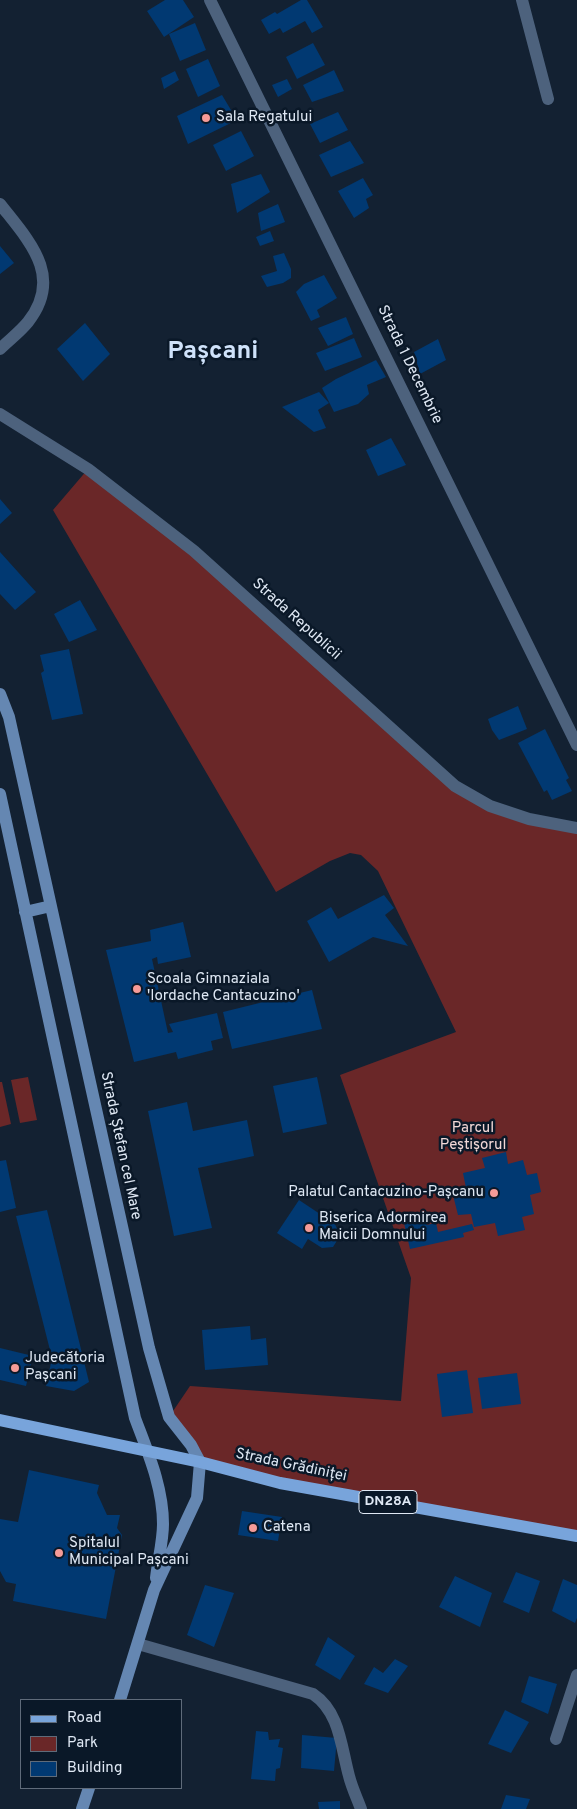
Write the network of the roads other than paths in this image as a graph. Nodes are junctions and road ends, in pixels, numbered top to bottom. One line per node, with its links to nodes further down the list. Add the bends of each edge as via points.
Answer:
1 (210, 0): 10 (street, Strada 1 Decembrie)
2 (522, 0): 3 (street)
3 (548, 99)
4 (0, 204): 5 (street)
5 (10, 217): 6 (street); 7 (street, via 41,263 44,290 28,322)
6 (0, 226)
7 (0, 349)
8 (0, 414): 12 (street, Strada Republicii, via 88,469 194,551 456,786 490,806 529,819)
9 (0, 694): 13 (main road, Strada Ștefan cel Mare, via 9,716)
10 (577, 745)
11 (0, 794): 14 (main road)
12 (577, 828)
13 (51, 906): 14 (main road); 17 (main road, Strada Ștefan cel Mare, via 149,1348 169,1417)
14 (25, 912): 16 (main road, via 135,1418)
15 (0, 1420): 16 (main road, Strada Grădiniței / DN28A)
16 (147, 1451): 17 (main road, Strada Grădiniței / DN28A); 19 (main road, via 158,1481 163,1526)
17 (200, 1462): 18 (main road, Strada Grădiniței / DN28A, via 280,1483); 19 (main road, via 197,1498)
18 (577, 1536)
19 (154, 1590): 20 (main road)
20 (138, 1644): 22 (main road); 26 (street, via 313,1694 324,1701 333,1716 349,1779)
21 (577, 1675): 23 (street)
22 (120, 1699)
23 (556, 1739)
24 (89, 1789): 25 (main road)
25 (82, 1809)
26 (361, 1809)

